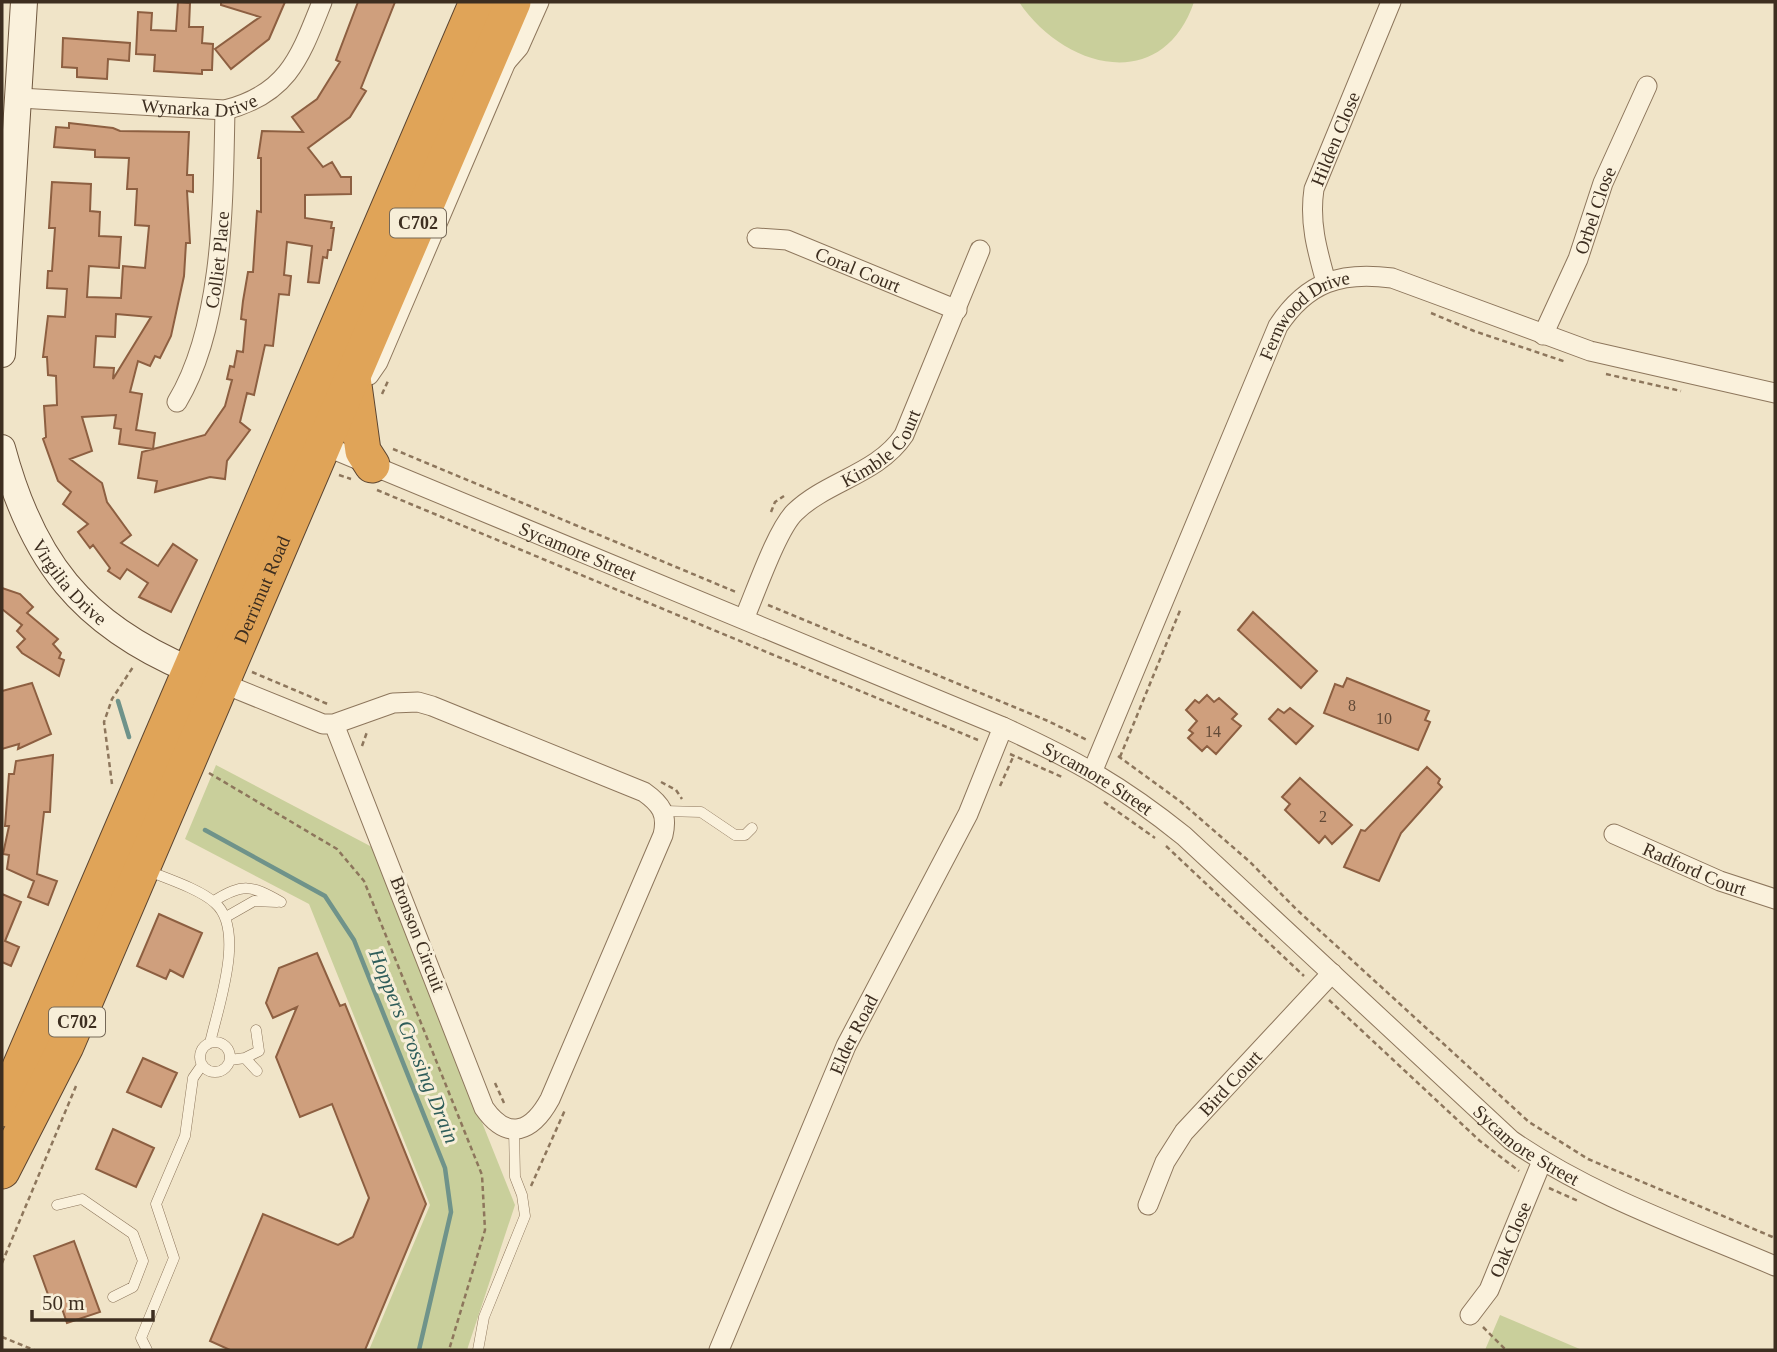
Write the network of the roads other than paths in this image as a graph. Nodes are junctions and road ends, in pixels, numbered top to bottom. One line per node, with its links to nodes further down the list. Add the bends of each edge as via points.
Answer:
1 (24, 2): 7 (street)
2 (322, 2): 8 (street, Wynarka Drive, via 290,72 262,97)
3 (1391, 2): 13 (street, Hilden Close, via 1314,188 1313,237)
4 (510, 7): 5 (street); 5 (street, via 519,47); 9 (highway, Derrimut Road / C702); 10 (highway, Derrimut Road / C702)
5 (506, 62): 17 (street, via 378,362 369,374)
6 (1647, 86): 15 (street, Orbel Close)
7 (20, 99): 8 (street, Wynarka Drive); 16 (street)
8 (225, 110): 19 (street, Colliet Place, via 221,239 195,368)
9 (455, 136): 10 (highway, via 422,170); 17 (highway, Derrimut Road / C702)
10 (407, 167): 20 (highway, Derrimut Road / C702)
11 (757, 238): 14 (street, Coral Court, via 787,240)
12 (980, 250): 14 (street, Kimble Court)
13 (1326, 282): 15 (street, Fernwood Drive, via 1364,274 1392,278); 27 (street, Fernwood Drive, via 1296,301 1278,326 1111,752)
14 (957, 310): 23 (street, Kimble Court, via 914,416 896,447 794,513)
15 (1543, 335): 18 (street, Fernwood Drive, via 1590,351)
16 (2, 354)
17 (353, 374): 20 (highway, Derrimut Road / C702); 22 (highway, via 363,451)
18 (1775, 393)
19 (177, 402)
20 (308, 439): 22 (street, Sycamore Street); 24 (highway, Derrimut Road / C702)
21 (2, 448): 24 (street, Virgilia Drive, via 22,513 56,573 79,598 127,637)
22 (373, 471): 23 (street, Sycamore Street)
23 (744, 619): 26 (street, Sycamore Street)
24 (222, 675): 25 (street, via 314,721); 31 (highway, Derrimut Road / C702)
25 (335, 716): 28 (street, via 393,704 425,704 644,792); 45 (street, Bronson Circuit, via 484,1108 494,1122)
26 (1003, 727): 27 (street, Sycamore Street); 55 (street, Elder Road, via 968,814 846,1046)
27 (1093, 770): 35 (street, Sycamore Street, via 1184,836)
28 (664, 811): 29 (lane, via 687,810 717,820 735,835 745,835); 45 (street, via 663,835 550,1099 536,1121)
29 (752, 828)
30 (1614, 834): 32 (street, Radford Court, via 1720,881)
31 (127, 862): 33 (lane); 42 (highway, Derrimut Road / C702); 43 (highway, Derrimut Road / C702)
32 (1775, 899)
33 (214, 901): 34 (lane); 34 (lane, via 236,888 257,888 281,902 254,901)
34 (226, 917): 37 (lane, via 231,939)
35 (1332, 973): 46 (street, Sycamore Street, via 1478,1111); 49 (street, Bird Court, via 1179,1139 1165,1161)
36 (256, 1030): 38 (lane, via 259,1051)
37 (210, 1043): 39 (lane, via 223,1044); 40 (lane, via 202,1050)
38 (245, 1058): 39 (lane); 41 (lane)
39 (230, 1060): 40 (lane, via 218,1072)
40 (202, 1065): 53 (lane, via 193,1078 186,1136 156,1204 174,1258 141,1338)
41 (257, 1071)
42 (49, 1080): 44 (highway, via 31,1085); 47 (highway, Derrimut Road / C702)
43 (2, 1109)
44 (2, 1115)
45 (514, 1129): 54 (lane, via 515,1177 525,1216 484,1317)
46 (1542, 1161): 50 (street, Sycamore Street, via 1600,1192); 52 (street, Oak Close, via 1489,1290)
47 (2, 1171)
48 (57, 1205): 51 (lane, via 82,1199 133,1234 143,1261 133,1287)
49 (1149, 1205)
50 (1775, 1266)
51 (113, 1297)
52 (1470, 1315)
53 (147, 1350)
54 (478, 1350)
55 (719, 1350)

